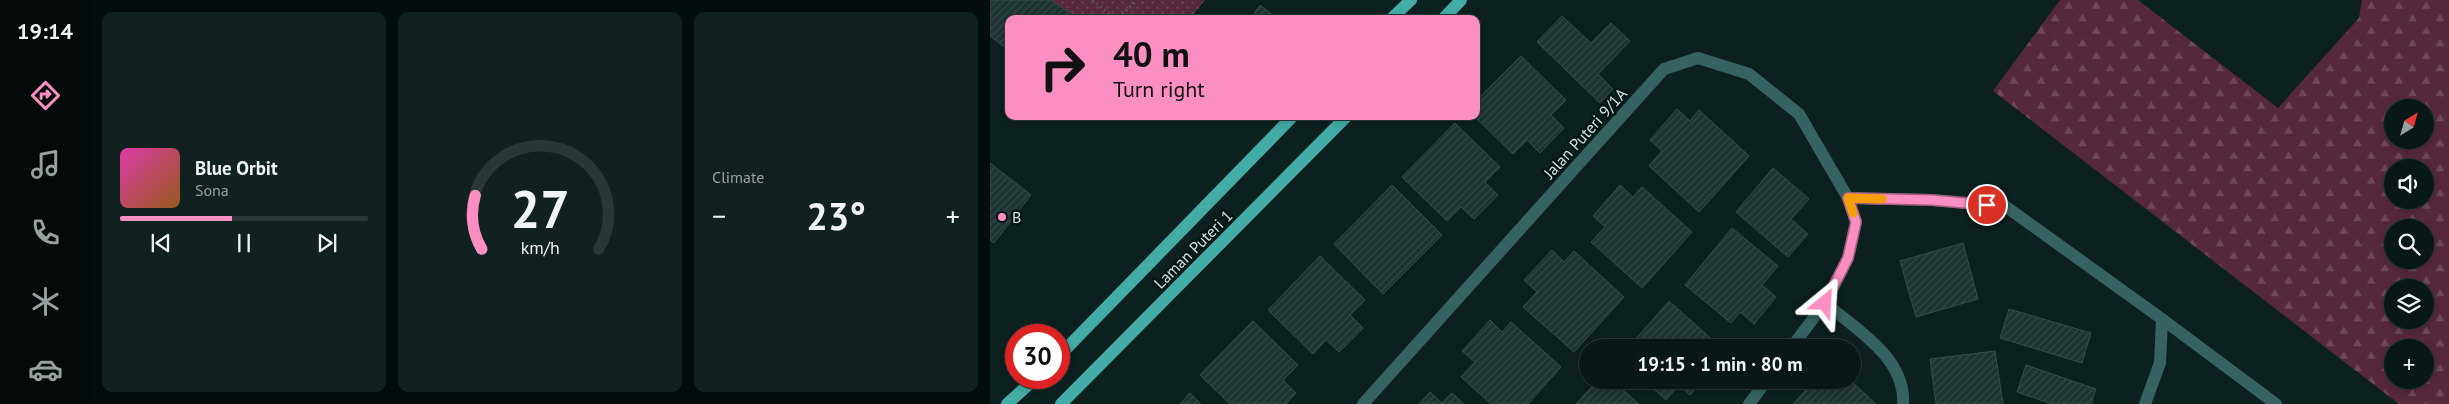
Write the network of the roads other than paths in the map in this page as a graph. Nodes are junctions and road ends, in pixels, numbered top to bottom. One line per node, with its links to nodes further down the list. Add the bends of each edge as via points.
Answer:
1 (1410, 0): 3 (main road)
2 (1461, 0): 4 (main road)
3 (1395, 15)
4 (1447, 15)
5 (1289, 120): 11 (main road, Laman Puteri 1)
6 (1343, 120): 15 (main road, Laman Puteri 1)
7 (1848, 198): 8 (street, Jalan Puteri 9/1A, via 1856,222 1848,258); 9 (street, via 2005,206); 16 (street, Jalan Puteri 9/1A, via 1798,114 1749,74 1698,58 1664,70)
8 (1825, 303): 10 (street, Jalan Puteri 9/1A); 18 (street, via 1891,361 1904,393)
9 (2162, 318): 19 (street, via 2160,363); 20 (street)
10 (1798, 339)
11 (1070, 345)
12 (1024, 389): 14 (main road)
13 (1760, 389): 17 (street)
14 (1007, 404)
15 (1061, 404)
16 (1363, 404)
17 (1749, 404)
18 (1903, 404)
19 (2145, 404)
20 (2276, 404)

